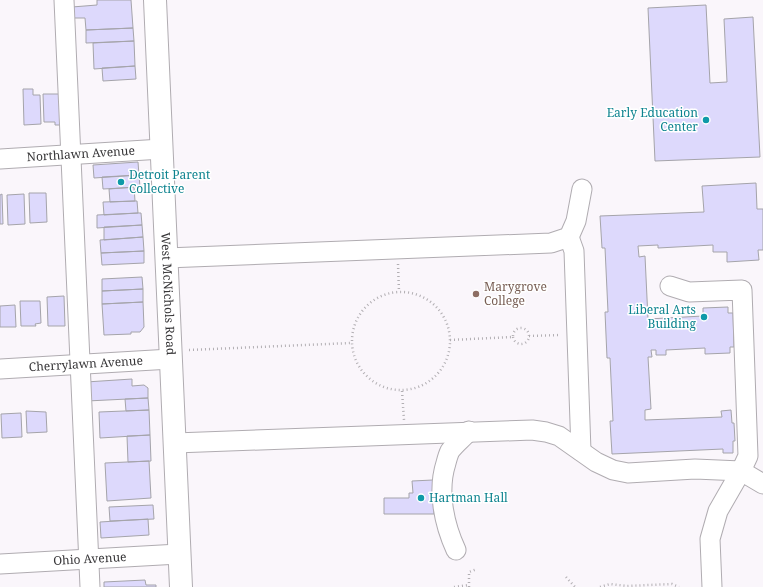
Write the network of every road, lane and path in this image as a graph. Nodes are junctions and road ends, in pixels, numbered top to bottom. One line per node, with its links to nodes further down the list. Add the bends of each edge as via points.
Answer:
1 (64, 0): 4 (street)
2 (155, 0): 3 (main road, West McNichols Road)
3 (162, 149): 4 (street, Northlawn Avenue); 9 (main road, West McNichols Road)
4 (71, 154): 5 (street, Northlawn Avenue); 18 (street)
5 (0, 158)
6 (582, 190): 7 (street, via 576,221)
7 (569, 236): 8 (street, via 541,244); 12 (street, via 574,251)
8 (397, 248): 9 (street); 11 (path)
9 (166, 258): 17 (main road, West McNichols Road)
10 (670, 286): 25 (street, via 689,292 742,290 748,456)
11 (399, 292): 15 (path, via 422,296 434,305 447,324); 16 (path, via 376,298 364,308 353,328)
12 (578, 334): 13 (path); 24 (street)
13 (529, 336): 14 (path, via 526,343 520,344 515,342); 14 (path, via 526,329 521,328 516,330)
14 (513, 337): 15 (path)
15 (450, 340): 20 (path, via 448,355 437,375 424,385)
16 (351, 343): 17 (path); 20 (path, via 354,358 367,378 380,386)
17 (180, 355): 18 (street, Cherrylawn Avenue); 23 (main road, West McNichols Road)
18 (80, 365): 19 (street, Cherrylawn Avenue); 29 (street)
19 (0, 369)
20 (402, 391): 22 (path)
21 (469, 431): 22 (street); 24 (street, via 546,432 559,436); 27 (street, via 450,452 443,472 444,513)
22 (404, 434): 23 (street)
23 (174, 443): 28 (main road, West McNichols Road)
24 (581, 451): 25 (street, via 613,470 628,473 695,469)
25 (741, 471): 26 (street); 40 (street, via 718,511 710,539)
26 (763, 484)
27 (456, 550)
28 (180, 554): 29 (street, Ohio Avenue); 35 (main road, West McNichols Road)
29 (89, 558): 30 (street, Ohio Avenue); 34 (street)
30 (0, 564)
31 (477, 569): 33 (path, via 469,572)
32 (566, 577): 37 (path)
33 (469, 586): 36 (path)
34 (90, 587)
35 (181, 587)
36 (454, 587)
37 (575, 587)
38 (600, 587): 39 (path, via 610,584 672,584)
39 (679, 587)
40 (712, 587)

